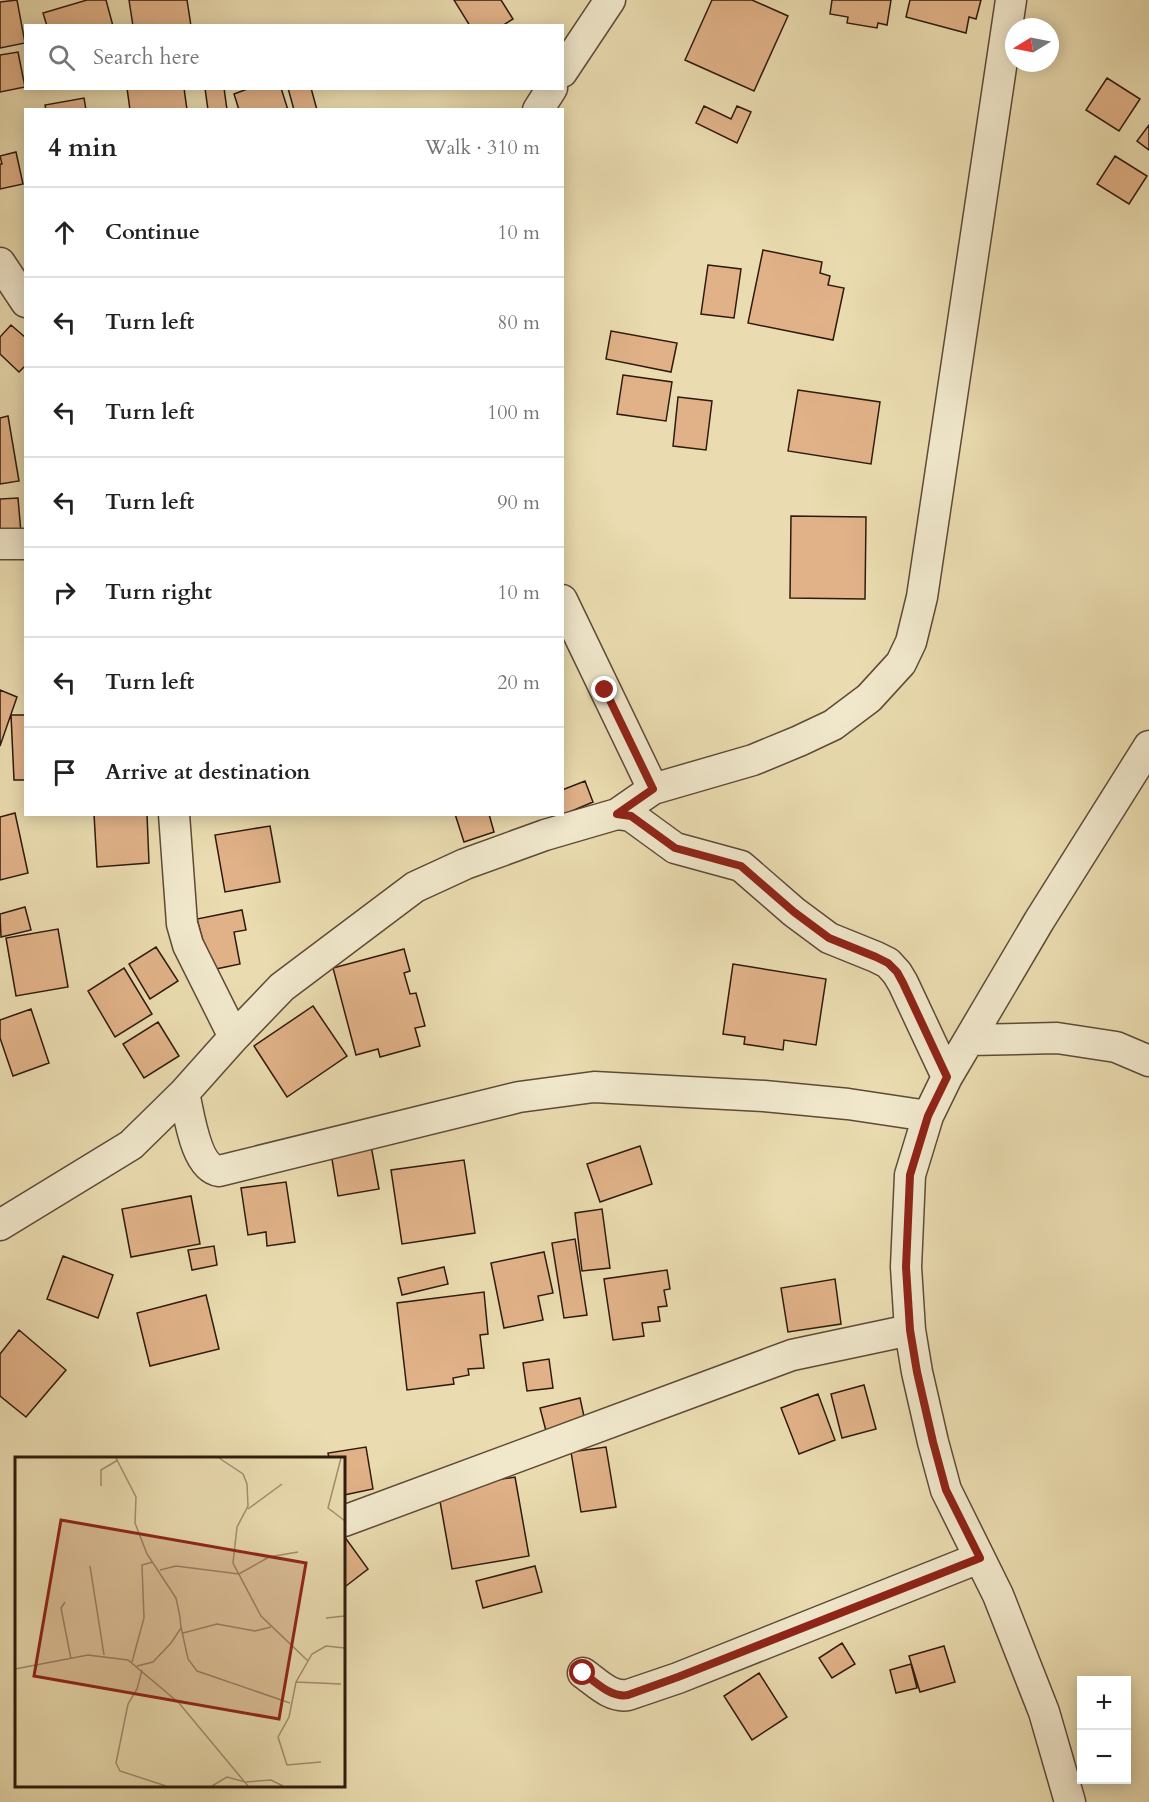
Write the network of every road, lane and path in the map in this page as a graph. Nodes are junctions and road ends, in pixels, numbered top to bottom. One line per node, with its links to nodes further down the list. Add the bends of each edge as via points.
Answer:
1 (610, 0): 3 (street)
2 (1011, 0): 12 (street, via 922,597 911,642 888,680 833,725 753,760)
3 (564, 69)
4 (551, 90): 5 (street)
5 (539, 108)
6 (0, 263): 7 (street)
7 (24, 299)
8 (0, 544): 9 (street)
9 (24, 544)
10 (564, 604): 12 (street)
11 (1149, 746): 16 (street)
12 (653, 789): 13 (street)
13 (617, 814): 15 (street, via 545,835 415,886 282,987); 18 (street, via 631,816 675,848 741,866 829,938 888,963 903,983)
14 (174, 816): 15 (street, via 182,924 193,956)
15 (234, 1037): 19 (street)
16 (969, 1040): 17 (street, via 1057,1038 1116,1047); 18 (street)
17 (1149, 1061)
18 (947, 1077): 20 (street)
19 (184, 1093): 20 (street, via 203,1161 219,1171 519,1097 594,1087 764,1096); 21 (street, via 131,1145)
20 (928, 1116): 22 (street, via 910,1175 906,1267)
21 (0, 1225)
22 (910, 1330): 23 (street, via 792,1355); 24 (street, via 946,1490)
23 (345, 1521)
24 (980, 1558): 25 (street, via 628,1695 613,1694); 26 (street, via 1044,1712)
25 (583, 1673)
26 (1071, 1802)

